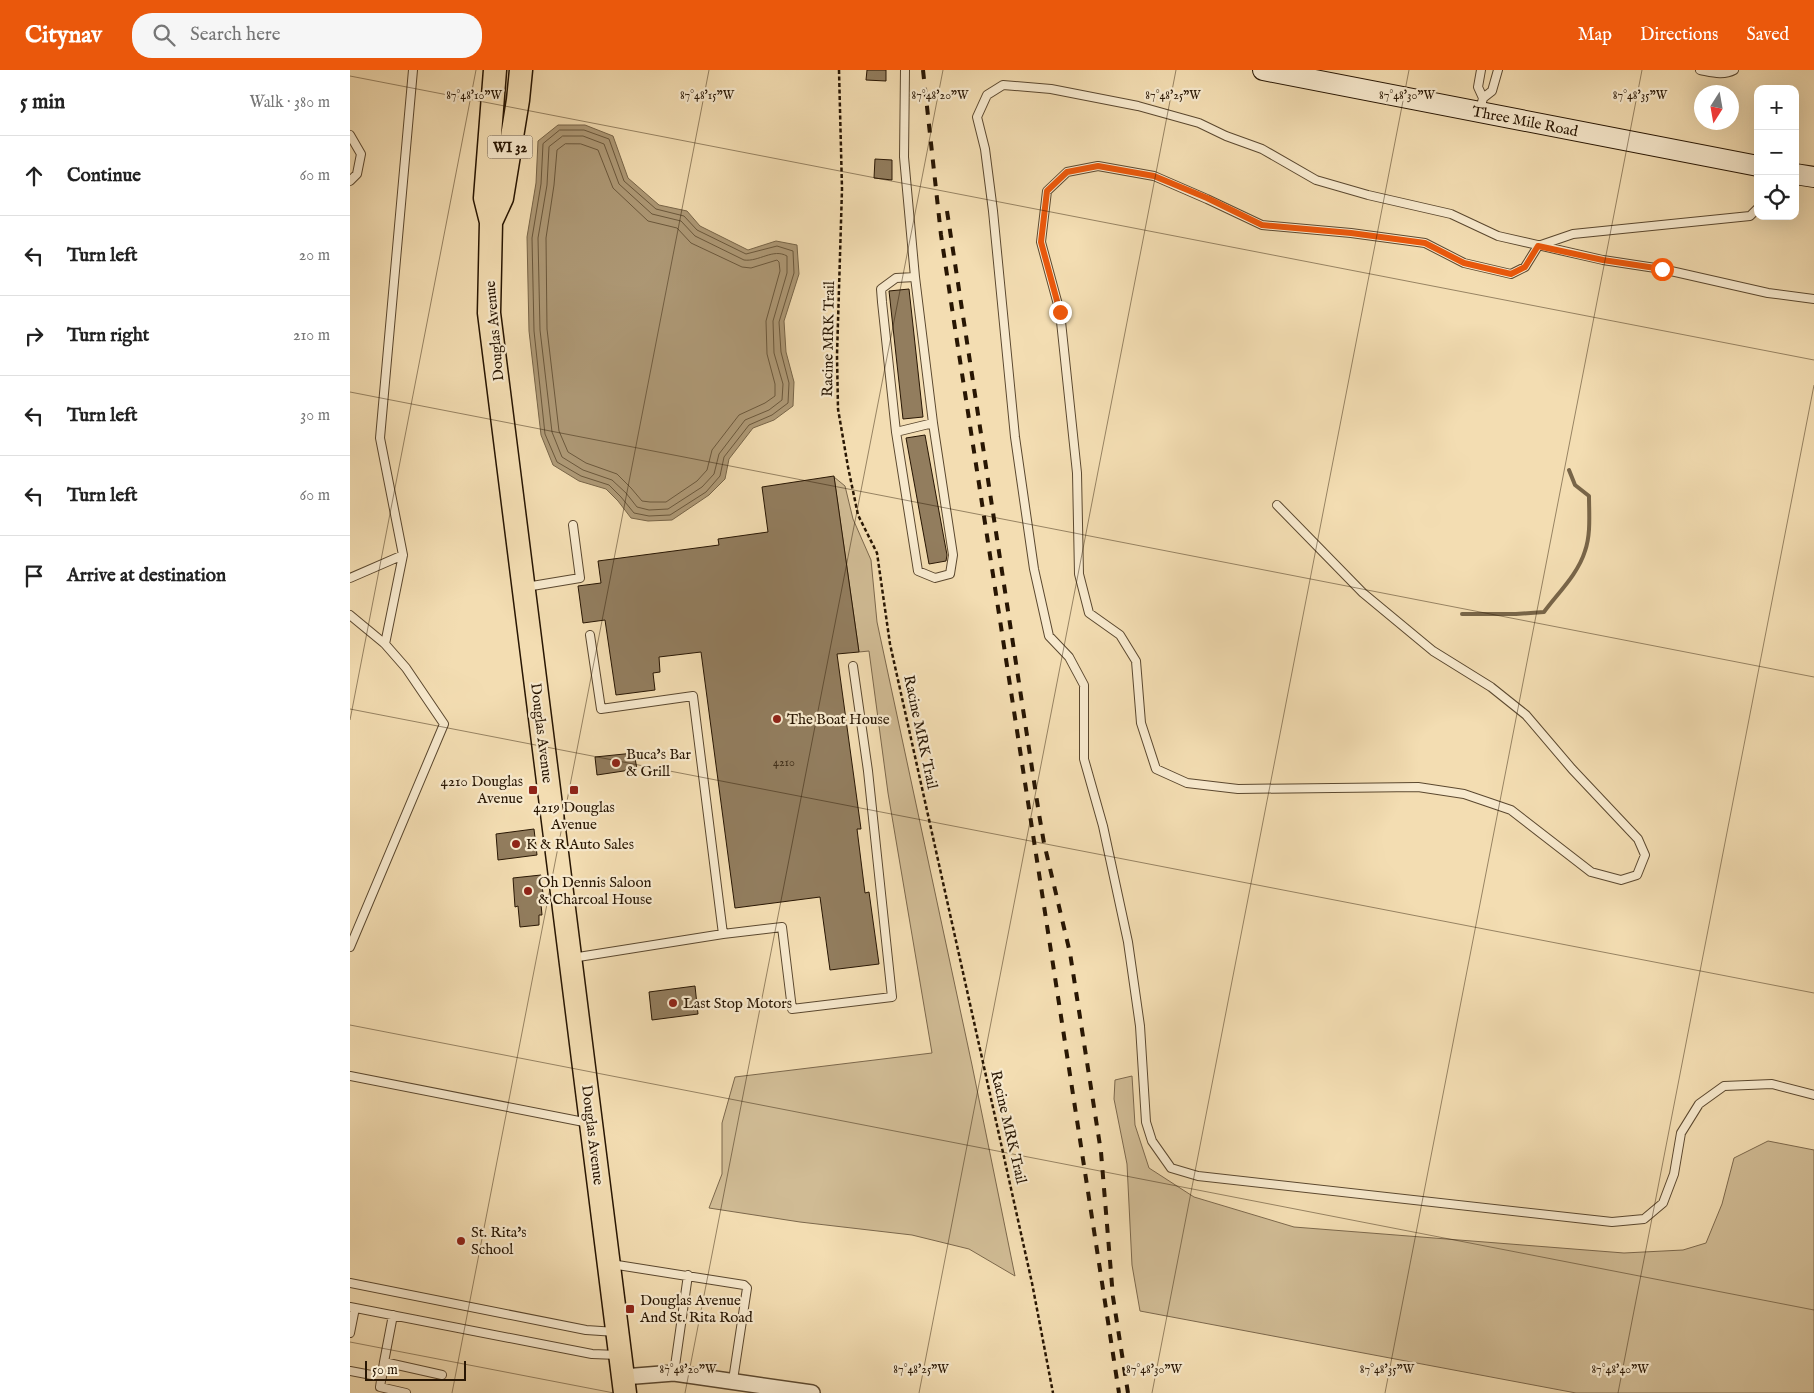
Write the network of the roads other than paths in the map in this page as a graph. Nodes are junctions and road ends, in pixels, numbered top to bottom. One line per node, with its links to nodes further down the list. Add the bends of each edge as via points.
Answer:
1 (413, 70): 25 (lane, via 380,438)
2 (495, 70): 17 (main road, Douglas Avenue / WI 32, via 485,198)
3 (521, 70): 17 (main road, Douglas Avenue / WI 32, via 502,198)
4 (905, 70): 19 (lane, via 904,157)
5 (1263, 70): 10 (street, Three Mile Road)
6 (1481, 70): 10 (lane, via 1478,87)
7 (1498, 70): 10 (lane, via 1492,91)
8 (1700, 70): 9 (lane, via 1718,74)
9 (1734, 70)
10 (1481, 105): 12 (street, Three Mile Road)
11 (350, 135): 15 (lane, via 361,154 357,174)
12 (1754, 165)
13 (1799, 175): 14 (street)
14 (1814, 177)
15 (350, 181)
16 (1754, 212): 18 (lane, via 1750,216 1572,234)
17 (491, 222): 27 (main road, Douglas Avenue / WI 32, via 489,313)
18 (1538, 246): 20 (lane, via 1768,293); 23 (lane, via 1525,267 1511,274 1464,263 1425,243 1262,225 1154,176 1098,166 1067,172 1047,191 1041,242 1061,322 1077,473 1079,574 1089,613 1120,635 1136,661 1141,724 1156,769 1187,783 1238,789 1418,787 1464,794 1511,810 1592,872 1621,880 1637,875 1645,855 1638,839 1526,714 1491,687 1433,651 1370,599); 36 (lane, via 1498,236 1451,214 1316,180 1262,149 1199,123 1138,106 1050,89 1003,85 987,95 980,110 977,117 993,210 1015,438 1034,569 1050,636 1069,657 1084,685 1084,759 1103,826 1128,942 1140,1026 1146,1122 1152,1141 1171,1168 1198,1176 1612,1222 1644,1219 1663,1203 1674,1174 1680,1132 1699,1104 1724,1086 1772,1084)
19 (914, 277): 21 (lane); 22 (lane, via 896,278 881,288)
20 (1814, 299)
21 (933, 424): 22 (lane); 22 (lane, via 953,555 950,574 935,578 918,571)
22 (896, 432)
23 (1277, 506)
24 (574, 525): 27 (lane, via 580,578)
25 (403, 555): 26 (lane); 30 (lane)
26 (350, 578)
27 (524, 587): 34 (main road, Douglas Avenue / WI 32)
28 (350, 615): 30 (lane)
29 (590, 635): 32 (lane, via 601,709 693,696)
30 (385, 644): 33 (lane, via 406,668 444,724)
31 (853, 666): 32 (lane, via 868,771 892,997 792,1008 782,927)
32 (723, 934): 34 (lane)
33 (350, 947)
34 (571, 958): 37 (main road, Douglas Avenue / WI 32)
35 (350, 1076): 37 (lane)
36 (1814, 1095)
37 (591, 1123): 38 (main road, Douglas Avenue / WI 32)
38 (609, 1264): 39 (lane); 43 (main road, Douglas Avenue / WI 32)
39 (688, 1276): 47 (lane); 51 (lane, via 744,1284 747,1288)
40 (350, 1283): 43 (lane, via 586,1330)
41 (352, 1307): 42 (lane); 44 (lane)
42 (393, 1315): 45 (lane); 49 (lane, via 592,1354)
43 (618, 1332): 49 (main road, Douglas Avenue / WI 32)
44 (350, 1333)
45 (384, 1362): 48 (lane); 50 (lane)
46 (350, 1371): 50 (lane)
47 (674, 1373): 49 (street); 51 (street)
48 (442, 1375)
49 (623, 1375)
50 (382, 1377): 52 (lane)
51 (733, 1380): 54 (street)
52 (379, 1390): 53 (lane)
53 (406, 1393)
54 (812, 1393)

